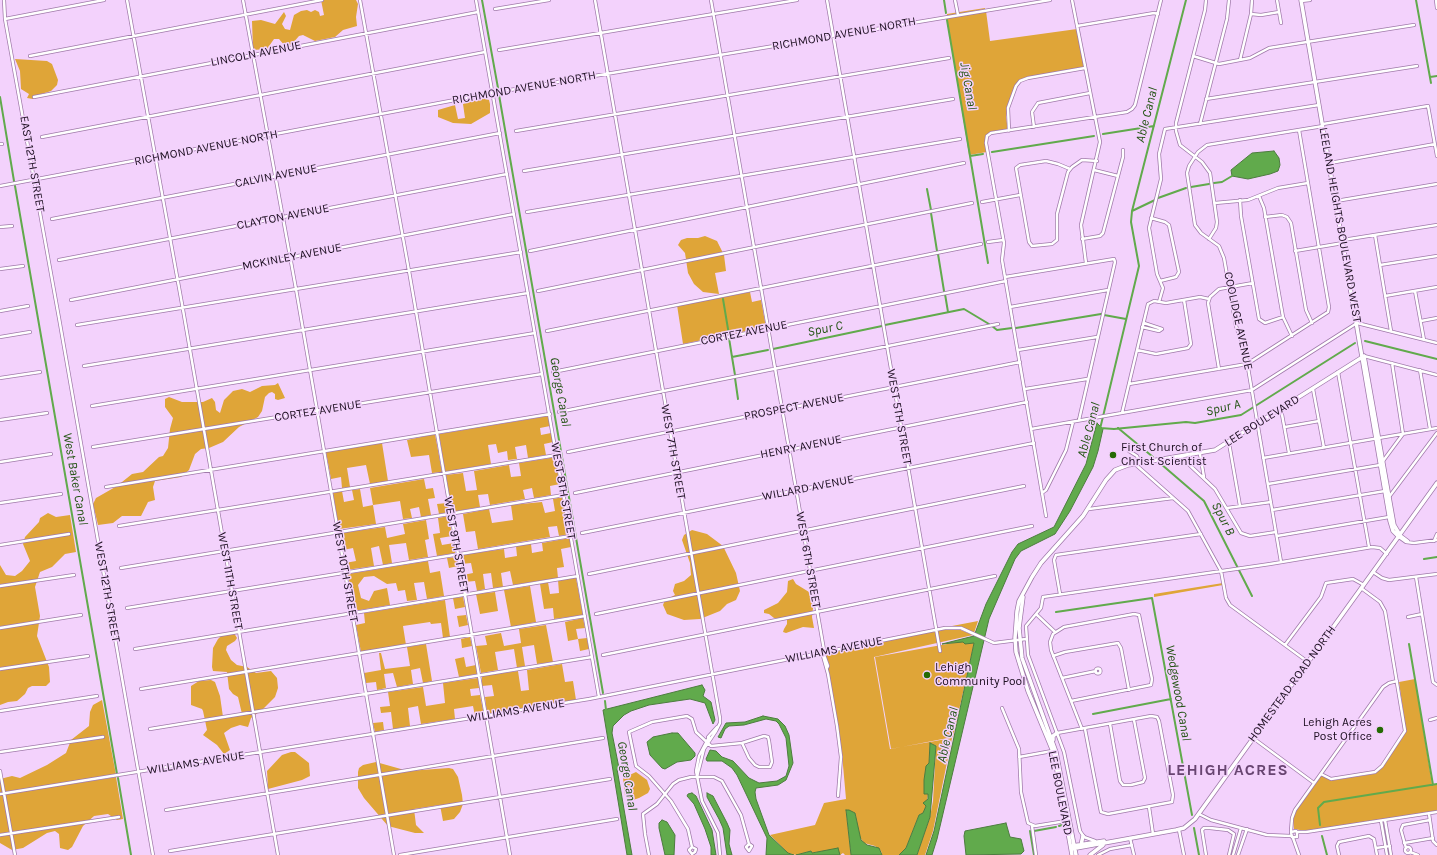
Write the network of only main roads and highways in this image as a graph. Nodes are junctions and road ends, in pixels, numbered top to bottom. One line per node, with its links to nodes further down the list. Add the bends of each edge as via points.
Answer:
1 (1301, 1): 2 (main road, LEELAND HEIGHTS BOULEVARD WEST)
2 (1363, 357): 3 (main road, LEELAND HEIGHTS BOULEVARD WEST); 6 (main road, LEE BOULEVARD, via 1215,450 1135,464 1119,468 1111,474 1089,509 1038,568 1023,594)
3 (1381, 463): 5 (main road, LEELAND HEIGHTS BOULEVARD WEST, via 1394,525); 5 (main road, LEELAND HEIGHTS BOULEVARD WEST, via 1389,517 1393,531)
4 (1437, 483): 5 (main road, HOMESTEAD ROAD NORTH)
5 (1400, 536): 15 (main road, HOMESTEAD ROAD NORTH, via 1199,814 1179,830)
6 (1017, 639): 7 (main road, LEE BOULEVARD, via 1018,663); 8 (main road, LEE BOULEVARD, via 1024,666)
7 (1035, 707): 8 (main road); 11 (main road, LEE BOULEVARD)
8 (1046, 723): 9 (main road, LEE BOULEVARD)
9 (1049, 732): 10 (main road, LEE BOULEVARD); 10 (main road, via 1057,734 1053,737)
10 (1053, 743): 11 (main road, LEE BOULEVARD)
11 (1054, 750): 12 (main road, LEE BOULEVARD); 13 (main road, LEE BOULEVARD)
12 (1060, 787): 13 (main road); 18 (main road, LEE BOULEVARD)
13 (1066, 801): 18 (main road, LEE BOULEVARD)
14 (1084, 836): 17 (main road)
15 (1118, 840): 16 (main road, HOMESTEAD ROAD NORTH); 17 (main road, HOMESTEAD ROAD NORTH)
16 (1110, 842): 18 (main road, HOMESTEAD ROAD NORTH); 21 (main road)
17 (1080, 845): 18 (main road, HOMESTEAD ROAD NORTH)
18 (1073, 848): 19 (main road, LEE BOULEVARD); 20 (main road, LEE BOULEVARD)
19 (1072, 855)
20 (1076, 855)
21 (1090, 855)

